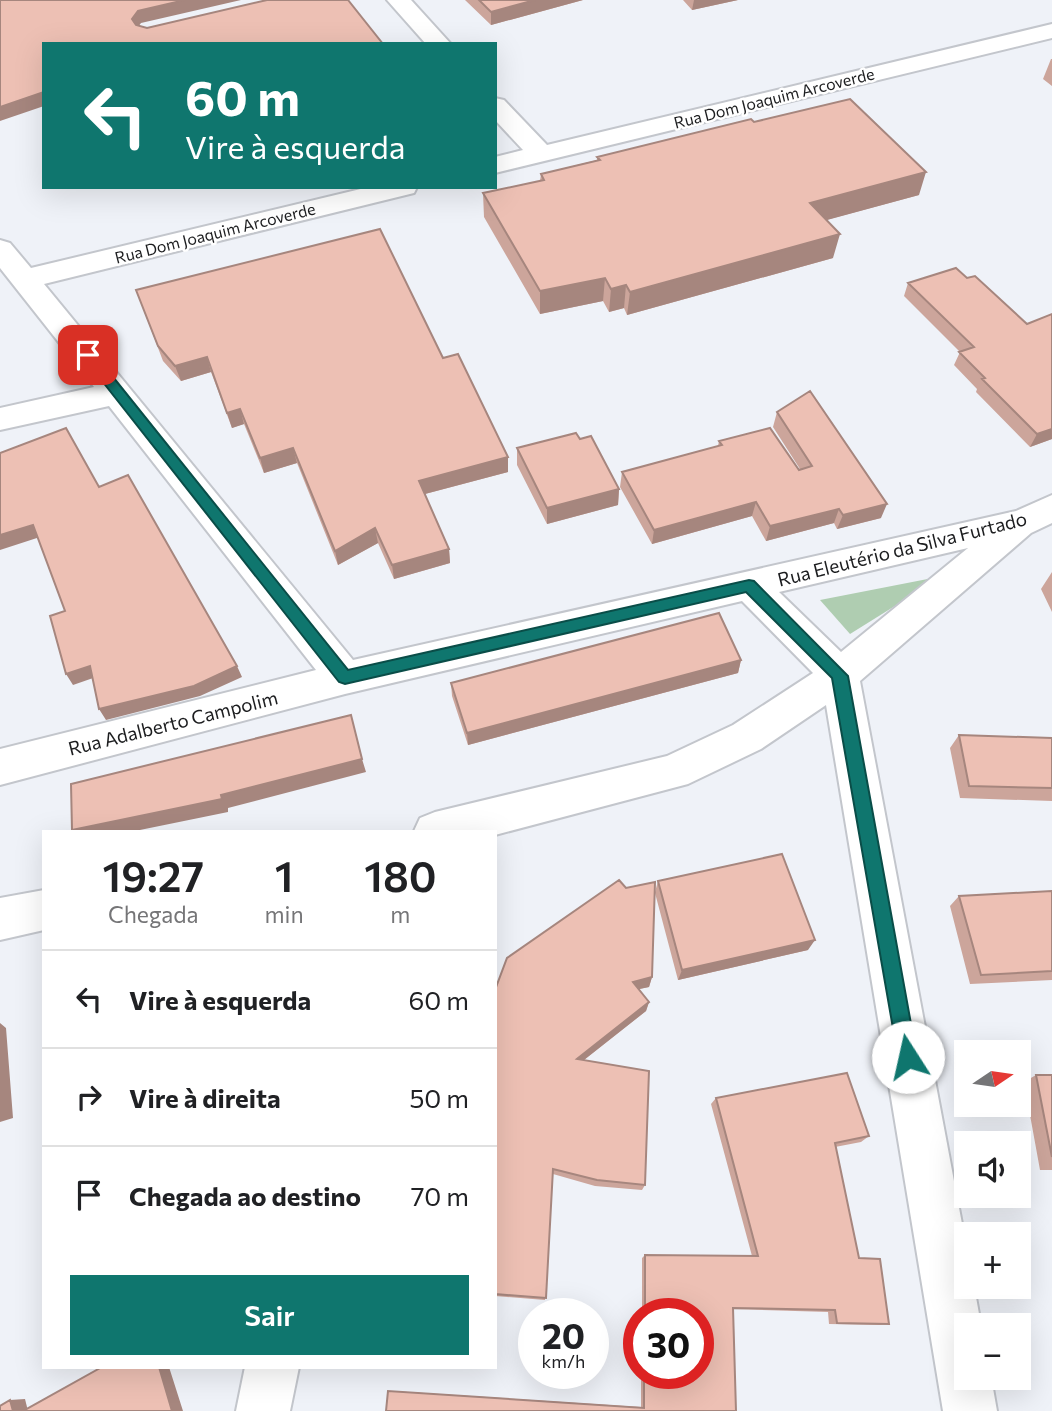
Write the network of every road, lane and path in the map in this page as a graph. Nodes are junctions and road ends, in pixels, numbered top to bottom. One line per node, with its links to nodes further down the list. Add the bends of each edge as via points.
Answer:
1 (398, 0): 3 (street)
2 (1052, 31): 5 (street, Rua Dom Joaquim Arcoverde)
3 (437, 42)
4 (497, 107): 5 (street)
5 (541, 154): 6 (street, Rua Dom Joaquim Arcoverde)
6 (497, 165)
7 (396, 189): 9 (street, Rua Dom Joaquim Arcoverde)
8 (0, 249): 9 (street)
9 (25, 279): 10 (street)
10 (119, 393): 11 (street); 15 (street)
11 (0, 419)
12 (1038, 515): 13 (street, Rua Eleutério da Silva Furtado); 14 (street)
13 (749, 585): 14 (street); 15 (street, Rua Eleutério da Silva Furtado)
14 (840, 676): 17 (street, via 747,737 674,772); 22 (street)
15 (345, 678): 16 (street, Rua Adalberto Campolim)
16 (0, 767)
17 (439, 830)
18 (42, 910): 19 (street)
19 (0, 919)
20 (272, 1369): 21 (street)
21 (263, 1411)
22 (970, 1411)

